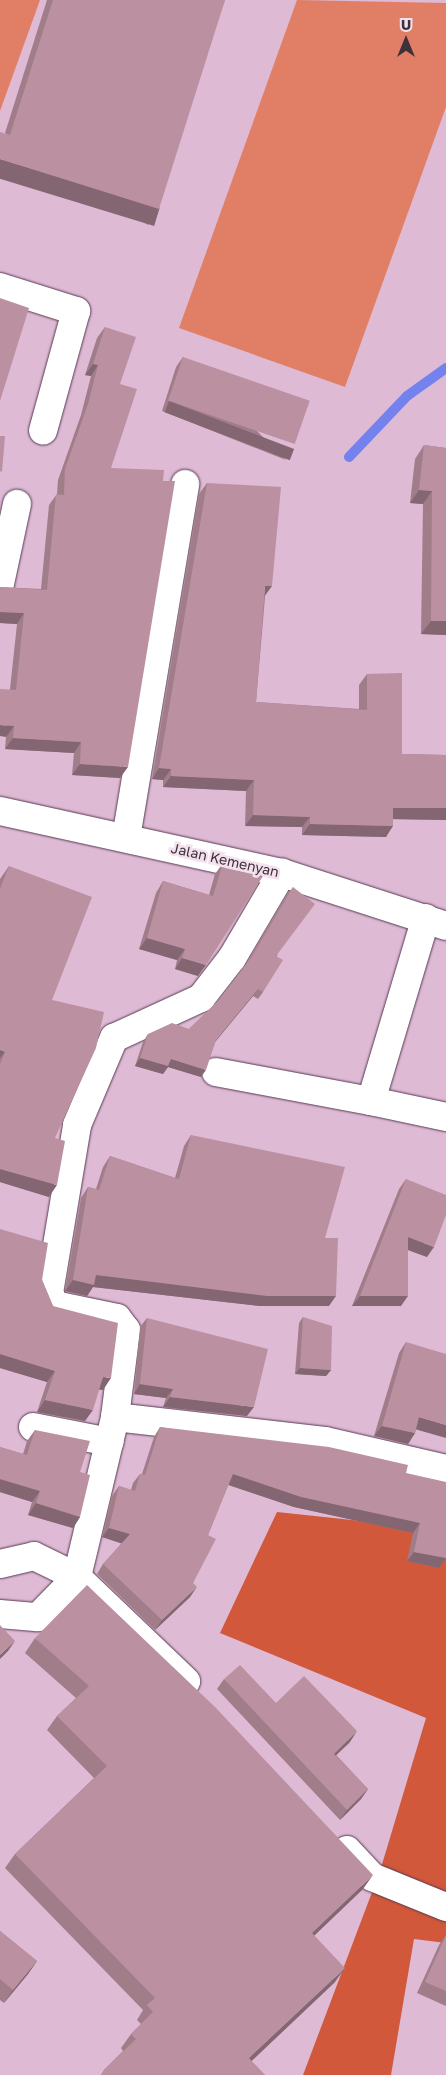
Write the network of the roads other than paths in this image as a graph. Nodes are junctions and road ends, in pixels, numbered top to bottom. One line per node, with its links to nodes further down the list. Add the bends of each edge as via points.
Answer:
1 (0, 287): 2 (street, via 76,311)
2 (43, 431)
3 (185, 484): 7 (street)
4 (17, 504): 5 (street)
5 (0, 584)
6 (0, 811): 7 (street, Jalan Kemenyan)
7 (126, 838): 8 (street, Jalan Kemenyan)
8 (282, 872): 9 (street, Jalan Kemenyan); 14 (street, via 232,958 201,998 114,1038 77,1125 49,1293 56,1305 117,1318 126,1330)
9 (436, 922): 11 (street)
10 (216, 1072): 11 (street)
11 (371, 1101): 12 (street)
12 (446, 1116)
13 (33, 1427): 14 (street)
14 (112, 1429): 15 (street, via 325,1441); 17 (street)
15 (446, 1468)
16 (0, 1564): 17 (street, via 34,1556)
17 (77, 1577): 18 (street, via 38,1617); 19 (street)
18 (0, 1614)
19 (202, 1696)
20 (326, 1828): 21 (street, via 372,1877)
21 (446, 1908)

